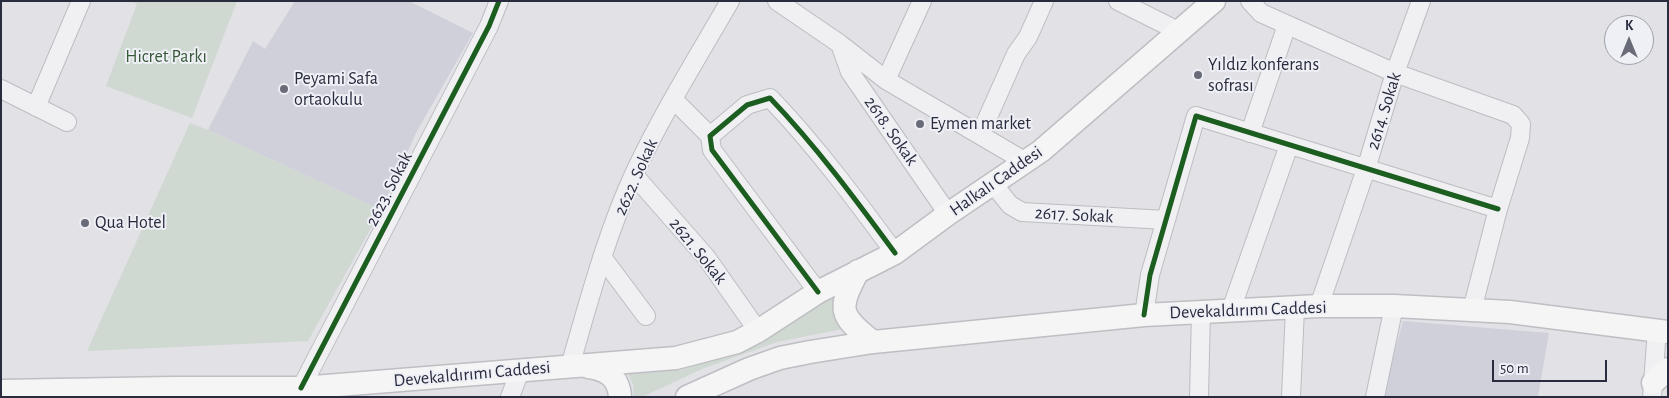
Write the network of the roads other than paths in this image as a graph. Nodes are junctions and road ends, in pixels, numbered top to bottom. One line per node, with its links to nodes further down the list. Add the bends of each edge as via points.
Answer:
1 (81, 1): 18 (street)
2 (499, 1): 49 (street, 2623. Sokak)
3 (730, 1): 17 (street, 2622. Sokak)
4 (777, 1): 13 (street)
5 (922, 1): 15 (street)
6 (1044, 1): 21 (street)
7 (1118, 1): 12 (street)
8 (1214, 1): 12 (main road, Halkalı Caddesi)
9 (1250, 1): 11 (street, via 1261,13)
10 (1421, 1): 14 (street, 2614. Sokak)
11 (1287, 25): 14 (street); 20 (street)
12 (1178, 31): 24 (main road, Halkalı Caddesi)
13 (840, 44): 15 (street); 29 (street, 2618. Sokak, via 850,72)
14 (1395, 73): 25 (street, 2614. Sokak); 28 (street, via 1513,115 1521,124 1520,138)
15 (886, 80): 21 (street)
16 (1, 89): 18 (street)
17 (673, 99): 22 (street); 26 (street, 2622. Sokak)
18 (36, 107): 19 (street)
19 (67, 122)
20 (1250, 133): 23 (street); 30 (street, via 1196,116)
21 (980, 135): 24 (street)
22 (710, 136): 31 (street, via 747,105 770,98 842,182); 34 (street, via 712,150)
23 (1289, 145): 25 (street); 38 (street)
24 (1026, 162): 27 (main road, Halkalı Caddesi)
25 (1366, 169): 28 (street); 35 (street, 2614. Sokak)
26 (634, 175): 32 (street, 2622. Sokak); 44 (street, 2621. Sokak, via 706,257)
27 (994, 185): 29 (main road, Halkalı Caddesi); 30 (street, 2617. Sokak, via 1010,205 1022,212)
28 (1498, 209): 39 (street)
29 (948, 214): 31 (main road, Halkalı Caddesi)
30 (1166, 220): 41 (street, via 1150,275)
31 (895, 253): 33 (main road, Halkalı Caddesi)
32 (602, 257): 42 (street); 46 (street, 2622. Sokak)
33 (858, 271): 34 (main road, Halkalı Caddesi); 45 (main road, via 846,293 846,315)
34 (818, 292): 44 (main road, Halkalı Caddesi)
35 (1319, 306): 36 (main road, Devekaldırımı Caddesi); 37 (main road, Devekaldırımı Caddesi)
36 (1394, 306): 39 (main road, Devekaldırımı Caddesi); 58 (street)
37 (1295, 308): 38 (main road, Devekaldırımı Caddesi); 57 (street)
38 (1231, 310): 40 (main road, Devekaldırımı Caddesi)
39 (1472, 310): 43 (main road, Devekaldırımı Caddesi)
40 (1202, 312): 41 (main road, Devekaldırımı Caddesi); 56 (street)
41 (1144, 315): 45 (main road, Devekaldırımı Caddesi)
42 (646, 316)
43 (1662, 330): 48 (street)
44 (758, 331): 46 (main road, Devekaldırımı Caddesi, via 737,342 676,358)
45 (873, 342): 55 (main road, Devekaldırımı Caddesi, via 780,358)
46 (574, 366): 47 (main road, Devekaldırımı Caddesi); 54 (main road, via 600,368 608,373 616,381)
47 (520, 371): 49 (main road, Devekaldırımı Caddesi); 53 (street)
48 (1658, 383)
49 (301, 388): 51 (main road, Devekaldırımı Caddesi)
50 (1, 391): 52 (main road, Devekaldırımı Caddesi)
51 (173, 392): 52 (main road, Devekaldırımı Caddesi)
52 (58, 393)
53 (510, 397)
54 (620, 397)
55 (686, 397)
56 (1199, 397)
57 (1291, 397)
58 (1375, 397)

